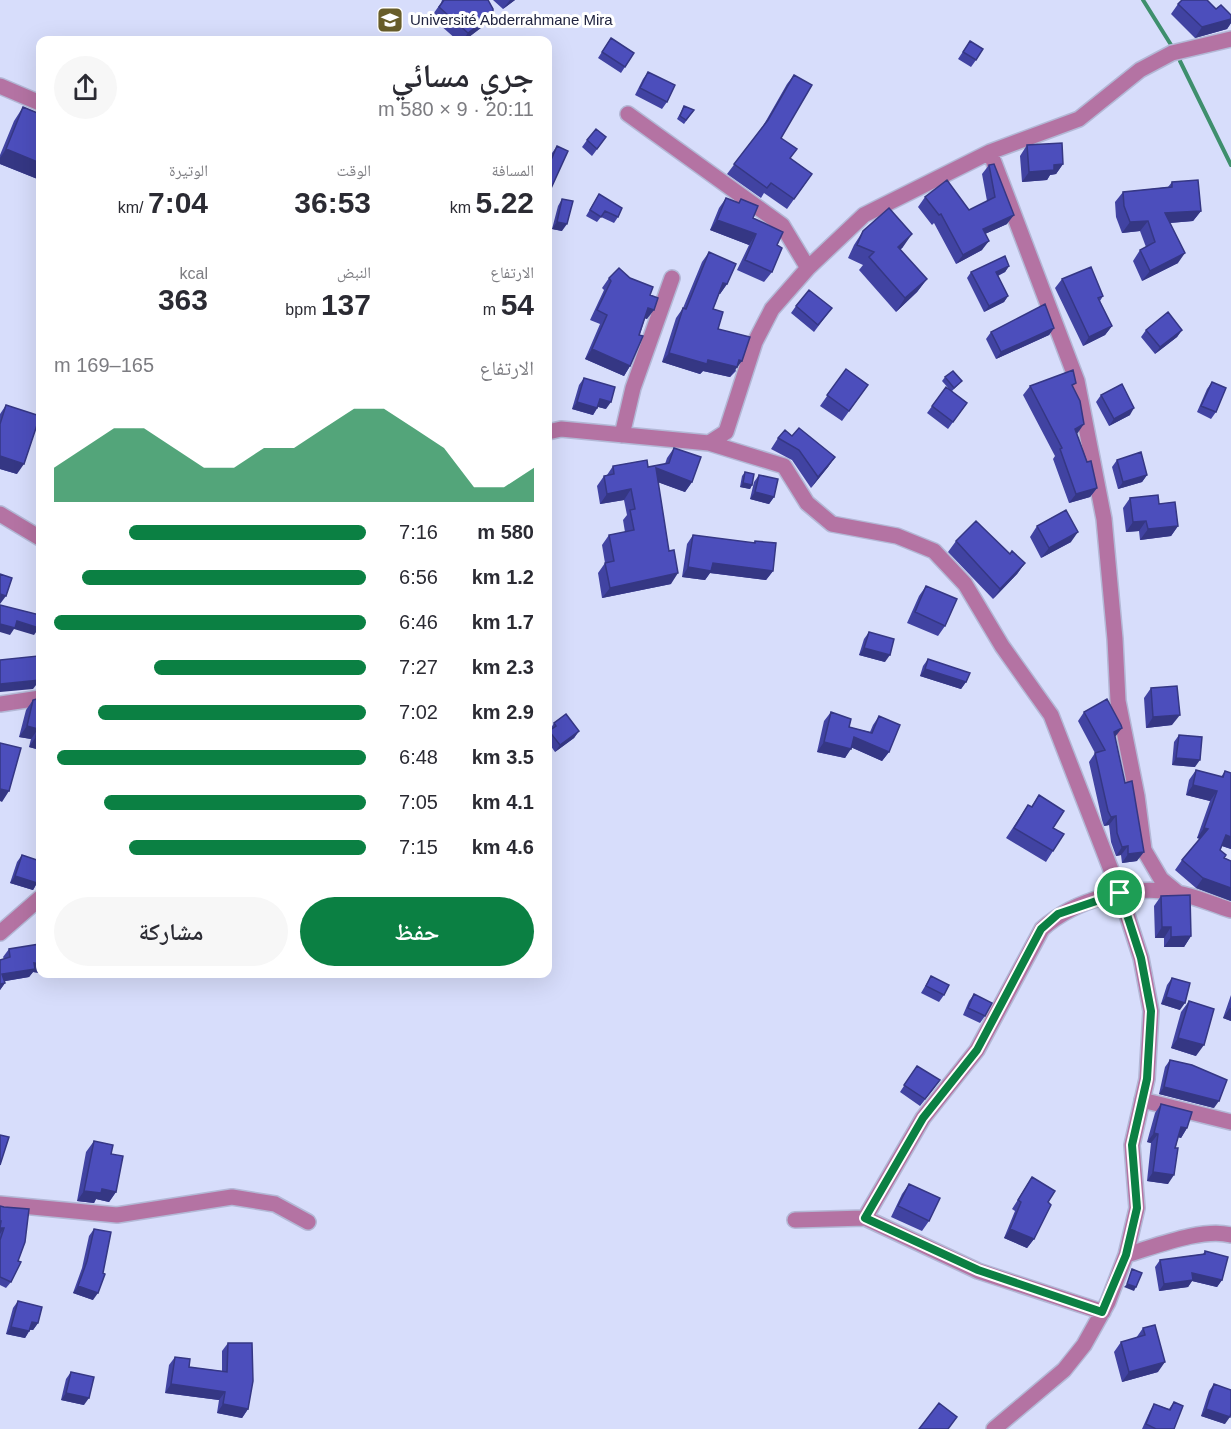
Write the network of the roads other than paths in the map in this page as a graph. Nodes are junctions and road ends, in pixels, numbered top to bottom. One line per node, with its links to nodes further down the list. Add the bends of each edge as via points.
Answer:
1 (1231, 39): 5 (street, via 1172,53 1140,70 1079,118)
2 (0, 86): 3 (street)
3 (36, 101)
4 (628, 114): 6 (street, via 782,225)
5 (990, 152): 6 (street, via 864,215); 16 (street, via 1077,381 1104,519 1118,701 1144,850 1161,879)
6 (808, 268): 10 (street, via 772,309 755,342 726,432)
7 (672, 278): 9 (street, via 633,388)
8 (552, 431): 9 (street)
9 (622, 435): 10 (street)
10 (709, 443): 15 (street, via 784,466 807,503 832,524 897,536 934,551 957,576 1051,715)
11 (0, 514): 12 (street)
12 (36, 536)
13 (36, 699): 14 (street)
14 (0, 704)
15 (1120, 893): 16 (street); 20 (street, via 1141,958 1151,1011); 23 (street, via 1058,914 1041,929 977,1050 923,1118)
16 (1178, 893): 18 (street)
17 (36, 902): 19 (street)
18 (1231, 910)
19 (0, 933)
20 (1142, 1100): 21 (street); 27 (street, via 1132,1145 1137,1208)
21 (1231, 1122)
22 (0, 1204): 25 (street, via 117,1215 232,1197 275,1204)
23 (865, 1218): 24 (street); 28 (street, via 978,1270)
24 (795, 1220)
25 (308, 1222)
26 (1231, 1235): 27 (street, via 1223,1232 1194,1236)
27 (1126, 1255): 28 (street)
28 (1102, 1312): 29 (street, via 1084,1345 1064,1370)
29 (994, 1429)

